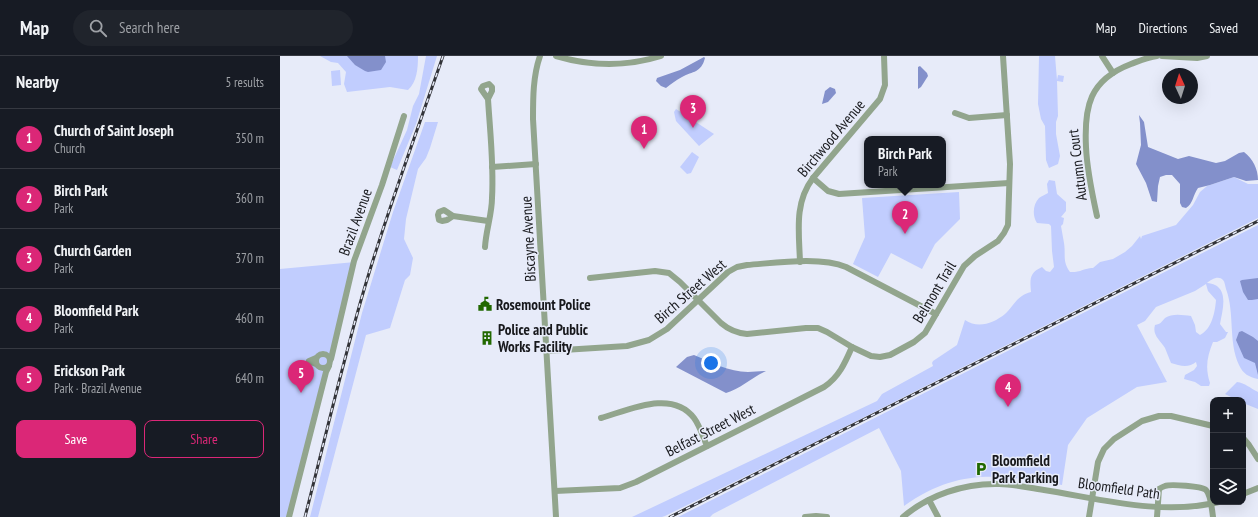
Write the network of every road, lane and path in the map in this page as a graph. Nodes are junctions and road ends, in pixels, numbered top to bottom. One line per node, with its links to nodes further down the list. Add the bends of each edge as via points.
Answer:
1 (540, 56): 15 (street, Biscayne Avenue, via 535,72 533,99)
2 (556, 56): 3 (street, via 605,64 630,63)
3 (661, 56)
4 (884, 56): 17 (street, Birchwood Avenue, via 885,85 880,99)
5 (1003, 56): 13 (street, Belmont Trail)
6 (1102, 56): 10 (street)
7 (1157, 56): 10 (street, Autumn Court, via 1125,66)
8 (1162, 56): 9 (street)
9 (1207, 56)
10 (1113, 73): 22 (street, Autumn Court, via 1094,92 1086,116 1088,176)
11 (488, 99): 16 (street)
12 (956, 113): 13 (street, via 969,118)
13 (1007, 115): 18 (street, Belmont Trail)
14 (404, 116): 29 (street, Brazil Avenue, via 354,261)
15 (536, 164): 16 (street); 31 (street, Biscayne Avenue)
16 (492, 167): 23 (street, via 492,199)
17 (813, 178): 20 (street, via 828,191 839,194); 25 (street, Birchwood Avenue, via 804,192 800,207)
18 (1009, 183): 19 (street); 28 (street, Belmont Trail, via 1009,220 1004,233 995,243 967,263)
19 (946, 187)
20 (932, 188)
21 (454, 216): 23 (street)
22 (1097, 216)
23 (488, 222): 24 (street)
24 (485, 247)
25 (800, 262): 27 (street, Birch Street West, via 747,265 732,269); 28 (street, Birch Street West, via 825,261 840,265)
26 (590, 278): 27 (street, Belmont Trail, via 660,271 676,278)
27 (698, 301): 30 (street, Belmont Trail, via 724,326 738,332 747,334 818,328); 31 (street, Birch Street West, via 668,329 645,342 622,347)
28 (936, 314): 30 (street, Belmont Trail, via 918,340 890,355 871,356)
29 (335, 339): 32 (street, Brazil Avenue, via 330,348); 33 (street, Brazil Avenue)
30 (852, 347): 40 (street, Belfast Street West, via 841,371 829,384)
31 (547, 351): 43 (street, Biscayne Avenue)
32 (323, 353): 33 (street); 34 (street, Brazil Avenue, via 319,355)
33 (330, 359): 35 (street, Brazil Avenue)
34 (317, 363): 35 (street, via 322,368); 36 (street, Brazil Avenue)
35 (329, 366): 36 (street, Brazil Avenue)
36 (323, 387): 50 (street, Brazil Avenue)
37 (601, 418): 40 (street, via 658,402 675,404 694,418)
38 (1210, 425): 45 (street, via 1167,416 1142,421 1114,439 1104,449 1098,462)
39 (1246, 442): 41 (street)
40 (707, 446): 43 (street, Belfast Street West, via 625,486)
41 (1258, 459)
42 (1258, 488): 44 (street)
43 (555, 491): 51 (street, Biscayne Avenue)
44 (1246, 493)
45 (1092, 498): 46 (street, Bloomfield Path, via 1000,484 964,488); 49 (street, Bloomfield Path); 56 (street)
46 (929, 500): 54 (street, Bloomfield Path); 55 (street)
47 (1210, 504): 49 (street, Bloomfield Path); 49 (street, via 1208,493 1203,488 1166,486 1160,489)
48 (1210, 505): 58 (street)
49 (1157, 508): 57 (street)
50 (289, 517)
51 (556, 517)
52 (805, 517): 53 (street)
53 (827, 517)
54 (903, 517)
55 (938, 517)
56 (1089, 517)
57 (1156, 517)
58 (1213, 517)

